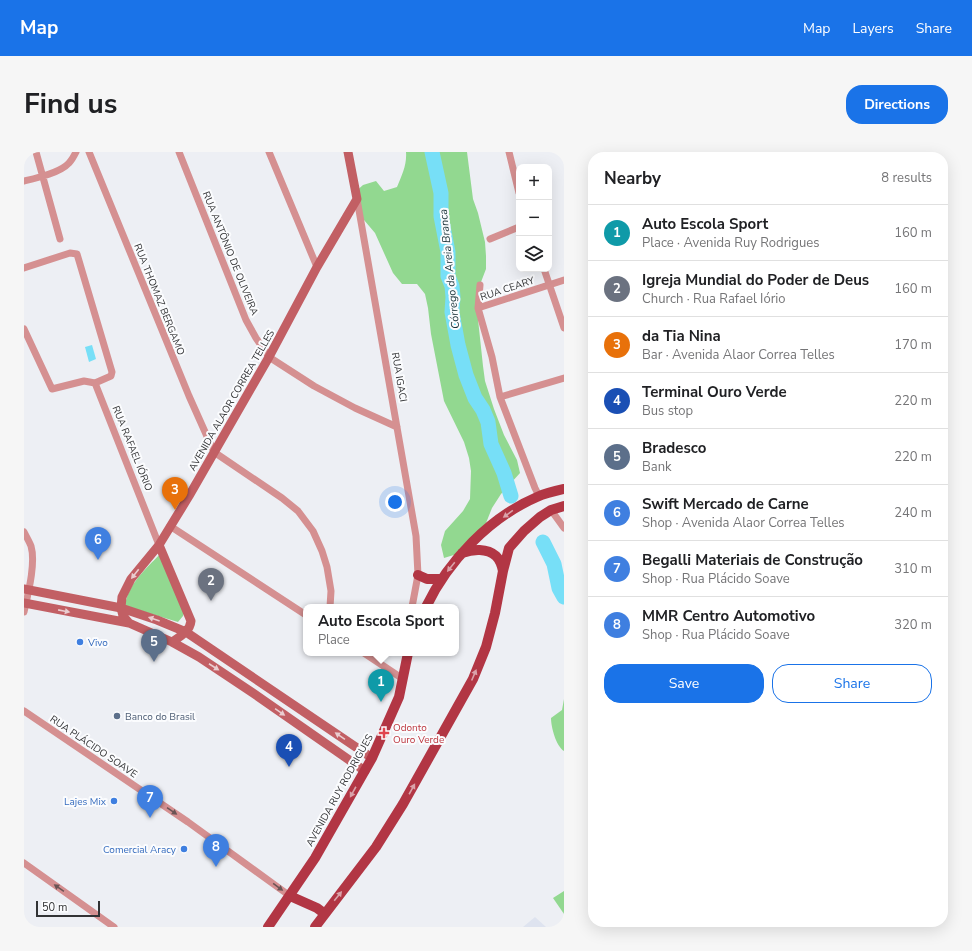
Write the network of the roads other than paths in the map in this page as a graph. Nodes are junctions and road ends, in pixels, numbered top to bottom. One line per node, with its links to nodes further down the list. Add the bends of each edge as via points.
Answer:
1 (36, 152): 8 (street)
2 (76, 152): 8 (street, via 64,167)
3 (89, 152): 29 (street, RUA THOMAZ BERGAMO)
4 (179, 152): 24 (street, RUA ANTÔNIO DE OLIVEIRA, via 246,320)
5 (269, 152): 15 (street)
6 (348, 152): 11 (main road, RUA IGACI)
7 (509, 152): 10 (street)
8 (43, 176): 9 (street); 13 (street)
9 (24, 181)
10 (516, 181)
11 (357, 199): 15 (main road, AVENIDA ALAOR CORREA TELLES); 28 (street, RUA IGACI)
12 (516, 228): 14 (street)
13 (60, 239)
14 (490, 239)
15 (317, 267): 24 (main road, AVENIDA ALAOR CORREA TELLES)
16 (24, 268): 26 (street, via 70,253 79,257 112,372 110,377)
17 (545, 272): 20 (street)
18 (564, 280): 20 (street, RUA CEARY)
19 (480, 285): 21 (street)
20 (549, 285): 21 (street, RUA CEARY); 22 (street)
21 (478, 308): 27 (street)
22 (564, 328)
23 (24, 329): 26 (street, via 52,388 84,381)
24 (269, 357): 28 (street, RUA ANTÔNIO DE OLIVEIRA, via 334,398); 29 (main road, AVENIDA ALAOR CORREA TELLES)
25 (564, 378): 27 (street)
26 (95, 383): 38 (street, RUA RAFAEL IÓRIO)
27 (500, 397): 31 (street)
28 (397, 427): 41 (street, RUA IGACI, via 416,536)
29 (214, 452): 34 (main road, AVENIDA ALAOR CORREA TELLES); 44 (street, via 298,511 313,531 322,551 331,591)
30 (564, 489): 31 (main road)
31 (539, 496): 33 (main road, via 546,500); 39 (main road, one-way to 39, via 515,508 488,528)
32 (564, 506): 33 (main road)
33 (551, 510): 35 (street); 40 (main road, via 524,531 510,548)
34 (170, 526): 38 (main road, AVENIDA ALAOR CORREA TELLES); 49 (street)
35 (564, 528)
36 (24, 532): 37 (street)
37 (27, 545): 43 (street, via 33,559)
38 (159, 545): 48 (main road, AVENIDA ALAOR CORREA TELLES, one-way to 48, via 132,579 122,597); 51 (main road, RUA RAFAEL IÓRIO, via 189,614 191,622)
39 (462, 553): 40 (main road, via 486,551 497,556); 42 (main road, one-way to 42)
40 (503, 571): 64 (main road, one-way to 40, via 376,847 473,679 486,646)
41 (418, 575): 42 (main road, via 427,579); 45 (street, RUA IGACI)
42 (441, 579): 46 (main road)
43 (26, 590): 47 (street); 48 (main road)
44 (330, 604)
45 (413, 604)
46 (428, 604)
47 (25, 606): 50 (main road, one-way to 50)
48 (120, 608): 50 (main road); 51 (main road, one-way to 48)
49 (303, 613)
50 (129, 623): 52 (main road)
51 (186, 632): 52 (main road); 56 (main road)
52 (172, 642): 58 (main road, one-way to 58)
53 (369, 656): 57 (street)
54 (404, 656): 57 (street)
55 (407, 656): 57 (main road, AVENIDA RUY RODRIGUES)
56 (241, 669): 58 (main road); 60 (main road, one-way to 56)
57 (402, 677): 60 (main road, AVENIDA RUY RODRIGUES, via 396,706)
58 (231, 679): 61 (main road, one-way to 61)
59 (24, 710): 63 (street, RUA PLÁCIDO SOAVE, one-way to 63, via 188,822)
60 (372, 758): 61 (main road, AVENIDA RUY RODRIGUES)
61 (365, 772): 63 (main road, AVENIDA RUY RODRIGUES, one-way to 63)
62 (24, 863): 65 (street, one-way to 62)
63 (290, 896): 64 (main road); 66 (main road, AVENIDA RUY RODRIGUES)
64 (325, 914): 67 (main road)
65 (114, 927)
66 (268, 927)
67 (315, 927)

